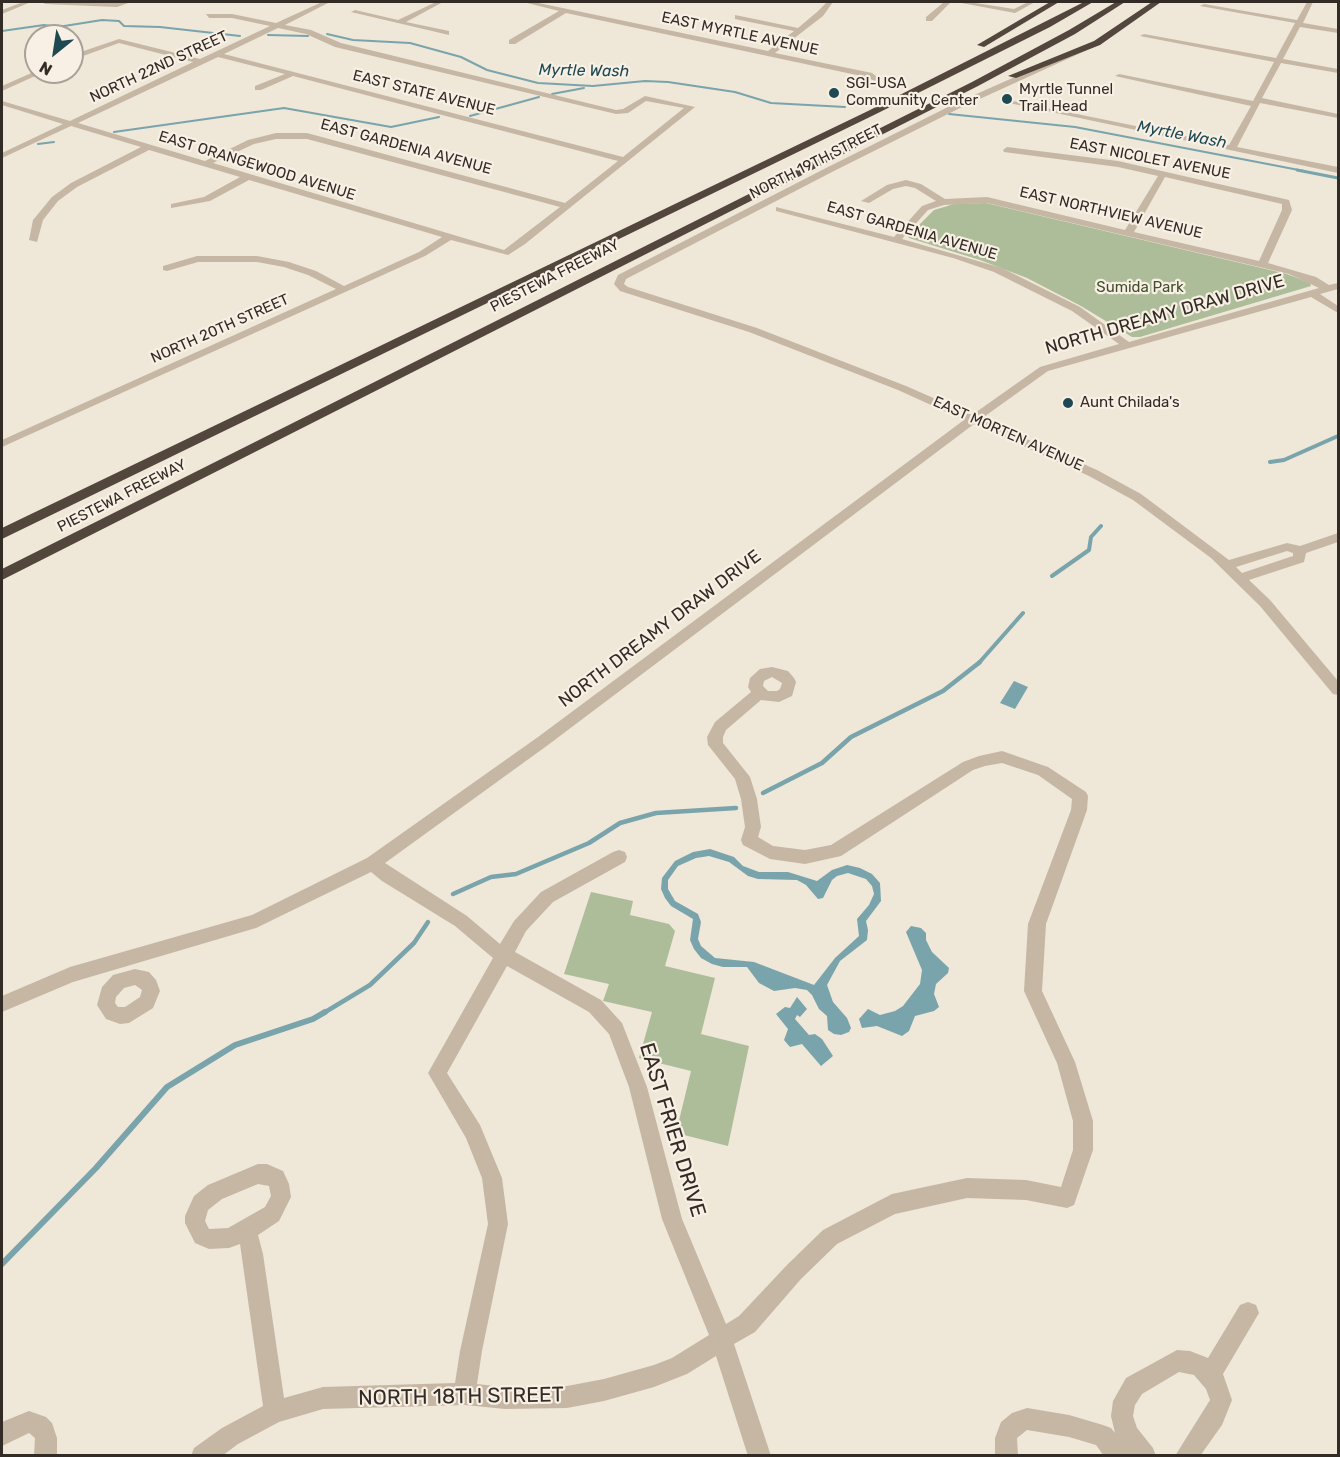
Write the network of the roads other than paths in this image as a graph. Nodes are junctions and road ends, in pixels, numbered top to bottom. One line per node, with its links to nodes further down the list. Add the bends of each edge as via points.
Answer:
1 (28, 2): 18 (street)
2 (45, 2): 3 (street)
3 (128, 2)
4 (327, 2): 25 (street, NORTH 22ND STREET)
5 (440, 2): 23 (street)
6 (526, 2): 17 (street, EAST MYRTLE AVENUE)
7 (830, 2): 26 (street)
8 (948, 2): 22 (street)
9 (958, 2): 10 (street, via 1015,11)
10 (1032, 2)
11 (1055, 2): 32 (highway)
12 (1089, 2): 52 (highway, PIESTEWA FREEWAY)
13 (1121, 2): 56 (highway, PIESTEWA FREEWAY, via 1004,69)
14 (1157, 2): 31 (highway)
15 (1310, 2): 24 (street)
16 (1204, 6): 24 (street)
17 (564, 11): 30 (street); 35 (street, EAST MYRTLE AVENUE)
18 (2, 12)
19 (356, 12): 23 (street)
20 (209, 16): 25 (street, via 232,16)
21 (738, 17): 26 (street)
22 (929, 19)
23 (399, 22): 28 (street)
24 (1299, 23): 27 (street); 36 (street)
25 (275, 26): 34 (street, NORTH 22ND STREET); 57 (street, via 314,33 326,42 616,112 625,111 645,98 691,107)
26 (799, 30): 35 (street)
27 (1338, 31)
28 (446, 33)
29 (1144, 36): 36 (street)
30 (512, 42)
31 (1097, 42): 56 (highway); 73 (street, NORTH 19TH STREET, via 829,170 622,277)
32 (969, 52)
33 (84, 53): 38 (street, via 119,41)
34 (216, 54): 38 (street, NORTH 22ND STREET); 40 (street, EAST STATE AVENUE)
35 (769, 54): 43 (street, EAST MYRTLE AVENUE)
36 (1280, 60): 39 (street); 46 (street)
37 (952, 61): 52 (highway, via 811,135)
38 (201, 62): 50 (street, NORTH 22ND STREET)
39 (1338, 71)
40 (292, 74): 44 (street); 57 (street, EAST STATE AVENUE)
41 (1119, 76): 46 (street)
42 (24, 79): 45 (street)
43 (877, 80)
44 (258, 88)
45 (2, 89)
46 (1257, 102): 49 (street); 53 (street)
47 (2, 104): 50 (street, EAST ORANGEWOOD AVENUE)
48 (1013, 104): 53 (street)
49 (1338, 116)
50 (70, 124): 51 (street, EAST ORANGEWOOD AVENUE); 55 (street, NORTH 22ND STREET)
51 (148, 147): 58 (street, EAST ORANGEWOOD AVENUE); 69 (street, via 55,199 38,220)
52 (797, 148): 81 (highway, PIESTEWA FREEWAY)
53 (1232, 148): 59 (street)
54 (1007, 150): 60 (street, EAST NICOLET AVENUE)
55 (2, 156)
56 (831, 156): 85 (highway, PIESTEWA FREEWAY)
57 (626, 160): 65 (street)
58 (205, 164): 61 (street, EAST ORANGEWOOD AVENUE); 65 (street, EAST GARDENIA AVENUE, via 251,142 276,136 307,136)
59 (1338, 170)
60 (1163, 174): 67 (street); 71 (street, EAST NICOLET AVENUE, via 1286,202 1287,210)
61 (247, 177): 64 (street, via 207,199); 68 (street, EAST ORANGEWOOD AVENUE)
62 (866, 201): 63 (street, via 906,183)
63 (943, 202): 67 (street, EAST NORTHVIEW AVENUE, via 1002,203); 70 (street, EAST NORTHVIEW AVENUE, via 925,208)
64 (174, 206)
65 (566, 206): 68 (street, EAST ORANGEWOOD AVENUE, via 504,253)
66 (779, 209): 70 (street, EAST GARDENIA AVENUE)
67 (1128, 233): 71 (street, EAST NORTHVIEW AVENUE)
68 (449, 237): 75 (street, NORTH 20TH STREET, via 422,254)
69 (34, 240)
70 (896, 240): 78 (street, EAST GARDENIA AVENUE, via 956,256 1024,282 1076,309)
71 (1262, 265): 74 (street, EAST NORTHVIEW AVENUE)
72 (167, 268): 75 (street, via 197,258 257,259 312,273)
73 (619, 284): 79 (street, EAST MORTEN AVENUE, via 624,289 795,345)
74 (1333, 287): 76 (street, NORTH DREAMY DRAW DRIVE)
75 (343, 290): 80 (street, NORTH 20TH STREET)
76 (1313, 294): 77 (street); 78 (street, NORTH DREAMY DRAW DRIVE, via 1224,322)
77 (1338, 310)
78 (1127, 345): 79 (street, NORTH DREAMY DRAW DRIVE, via 1044,369)
79 (975, 419): 84 (street, EAST MORTEN AVENUE, via 1137,496); 90 (street, NORTH DREAMY DRAW DRIVE)
80 (2, 444)
81 (2, 534)
82 (1338, 537): 83 (street)
83 (1300, 550): 84 (street, via 1287,547); 86 (street, via 1299,559)
84 (1227, 565): 86 (street, EAST MORTEN AVENUE)
85 (2, 575)
86 (1240, 579): 87 (street, EAST MORTEN AVENUE, via 1265,603)
87 (1337, 690)
88 (760, 693): 97 (street, NORTH 18TH STREET, via 720,726 715,737 716,745 742,777 753,827 749,840 770,852 805,857 835,851 968,766 984,760 1002,757 1043,771 1080,796 1079,810 1036,924 1033,991 1066,1062 1083,1121 1083,1150 1066,1198 1026,1190 967,1188 892,1204 830,1237 747,1324)
89 (619, 857): 91 (street, via 547,897 520,926)
90 (373, 863): 91 (street, EAST FRIER DRIVE, via 450,913); 92 (street, NORTH DREAMY DRAW DRIVE, via 256,921)
91 (503, 955): 97 (street, EAST FRIER DRIVE, via 596,1006 616,1029 638,1087 672,1220); 99 (street, via 437,1073 473,1132 492,1178 498,1224)
92 (127, 959): 93 (street); 94 (street, NORTH DREAMY DRAW DRIVE, via 70,975)
93 (126, 978)
94 (2, 1004)
95 (247, 1230): 100 (street)
96 (1248, 1313): 98 (street)
97 (722, 1340): 99 (street, NORTH 18TH STREET, via 679,1366 604,1390 567,1397); 105 (street, EAST FRIER DRIVE)
98 (1210, 1374): 102 (street, via 1190,1362 1177,1361 1134,1386 1124,1401 1122,1416); 107 (street, via 1221,1400 1214,1417)
99 (465, 1394): 100 (street, NORTH 18TH STREET, via 323,1398)
100 (274, 1412): 104 (street, NORTH 18TH STREET)
101 (2, 1436): 103 (street, via 17,1425 38,1425 46,1438)
102 (1129, 1452): 106 (street, via 1103,1436 1027,1419 1009,1430)
103 (45, 1455)
104 (202, 1455)
105 (760, 1455)
106 (1007, 1455)
107 (1186, 1455)

